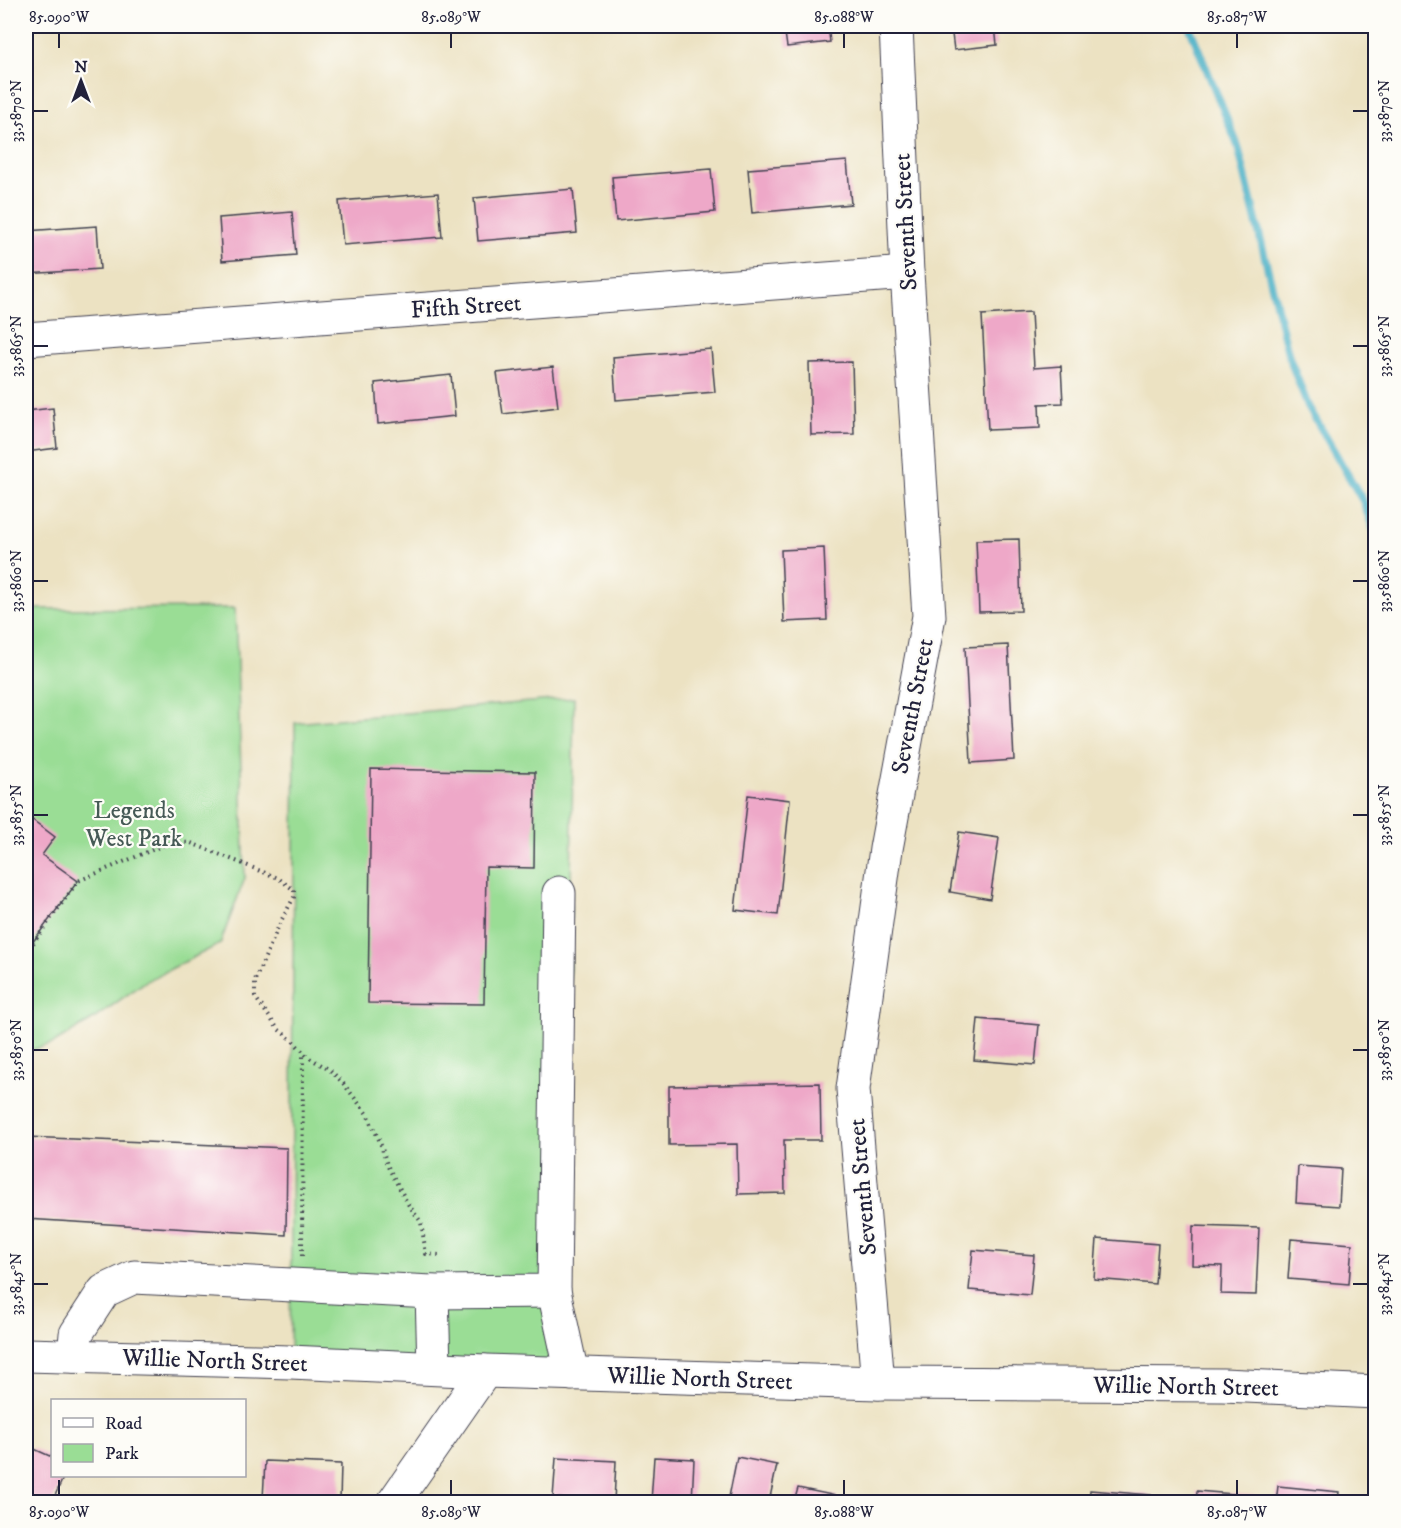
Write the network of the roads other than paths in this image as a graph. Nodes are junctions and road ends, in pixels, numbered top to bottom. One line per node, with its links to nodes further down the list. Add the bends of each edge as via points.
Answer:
1 (896, 26): 2 (street, Seventh Street)
2 (907, 273): 3 (street, Fifth Street); 12 (street, Seventh Street, via 929,616 886,849 853,1089)
3 (26, 339)
4 (559, 893): 5 (street)
5 (554, 1291): 6 (street); 11 (street)
6 (432, 1292): 8 (street, via 134,1277 104,1291 76,1334); 9 (street)
7 (26, 1355): 8 (street, Willie North Street)
8 (74, 1356): 9 (street, Willie North Street)
9 (434, 1368): 10 (street, Willie North Street)
10 (485, 1371): 11 (street, Willie North Street); 14 (street)
11 (572, 1374): 12 (street, Willie North Street)
12 (878, 1383): 13 (street, Willie North Street, via 1223,1385)
13 (1376, 1392)
14 (394, 1503)

